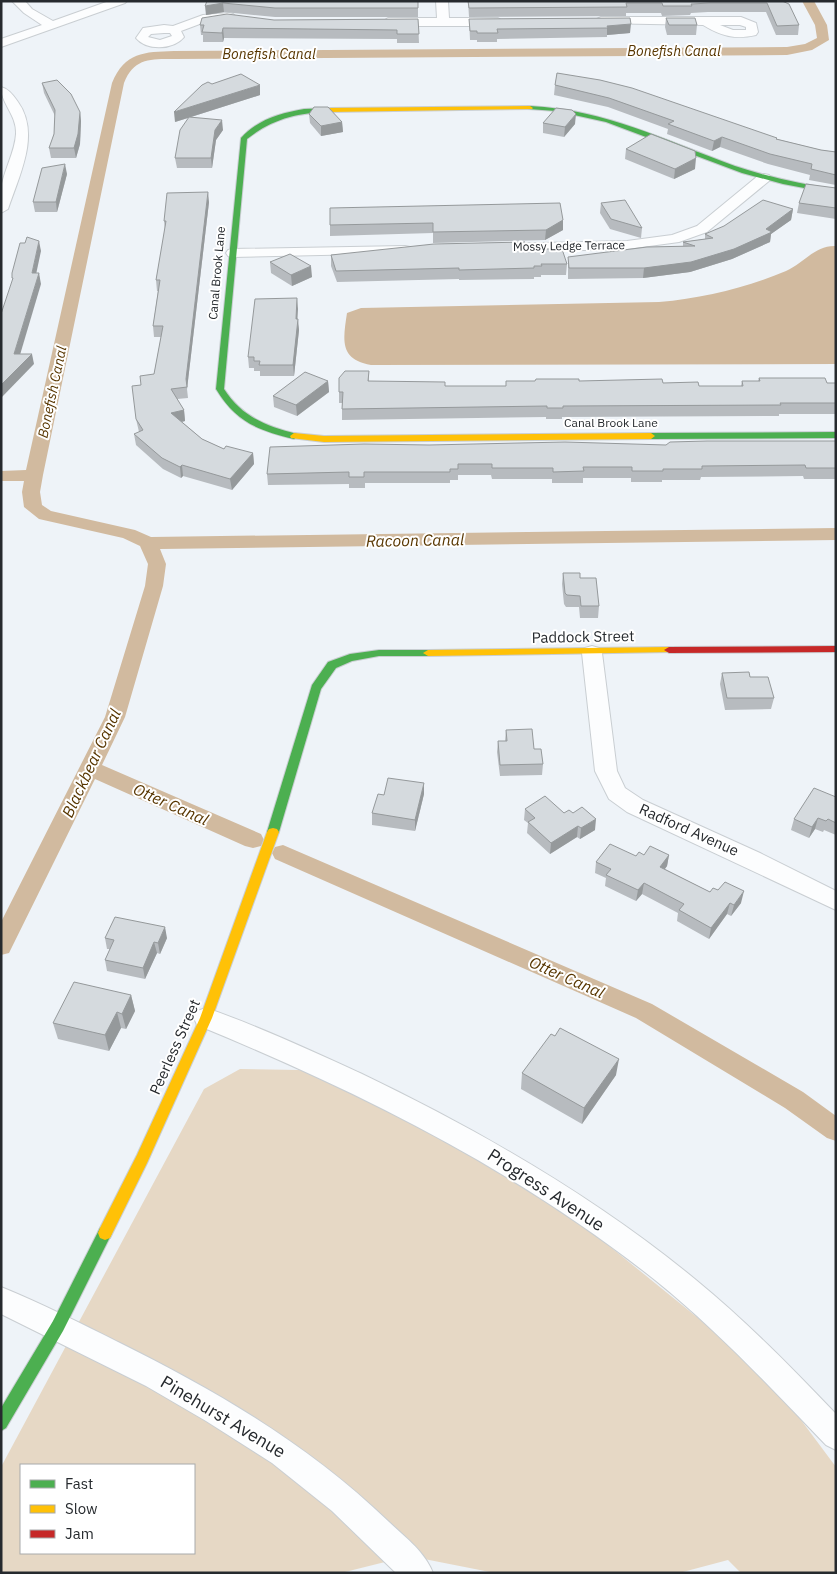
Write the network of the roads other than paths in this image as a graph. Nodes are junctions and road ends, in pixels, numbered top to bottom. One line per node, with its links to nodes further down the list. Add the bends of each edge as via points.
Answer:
1 (122, 1): 10 (street)
2 (442, 1): 8 (street)
3 (16, 4): 10 (street)
4 (244, 17): 11 (street, via 218,16)
5 (589, 21): 6 (street)
6 (706, 21)
7 (374, 22): 8 (street)
8 (443, 22): 9 (street)
9 (511, 22)
10 (51, 25): 12 (street)
11 (174, 30)
12 (1, 43)
13 (1, 91): 14 (street, via 13,104 22,125 17,159)
14 (6, 175): 17 (street)
15 (764, 178): 16 (street, Canal Brook Lane); 18 (street, Mossy Ledge Terrace, via 702,229 674,239 627,245); 20 (street, Canal Brook Lane, via 602,119 564,110 312,110 268,120 244,138)
16 (836, 192)
17 (1, 209)
18 (479, 248)
19 (420, 249): 20 (street)
20 (233, 253): 21 (street, Canal Brook Lane, via 220,389 225,402 241,416 274,432 324,439)
21 (836, 435)
22 (836, 649): 23 (street, Paddock Street)
23 (592, 653): 24 (street, Paddock Street, via 379,653); 25 (street, Radford Avenue, via 606,771 617,793 635,806 752,859)
24 (332, 665): 26 (street, Peerless Street, via 316,688 278,820)
25 (836, 902)
26 (206, 1018): 28 (street, Peerless Street, via 142,1158); 30 (street, Progress Avenue, via 262,1040 395,1102 473,1143 529,1178 665,1272 714,1314)
27 (1, 1300): 28 (street, Pinehurst Avenue)
28 (58, 1326): 29 (street, Peerless Street); 31 (street, Pinehurst Avenue, via 145,1369 293,1460 336,1493)
29 (1, 1423)
30 (836, 1435)
31 (418, 1573)

